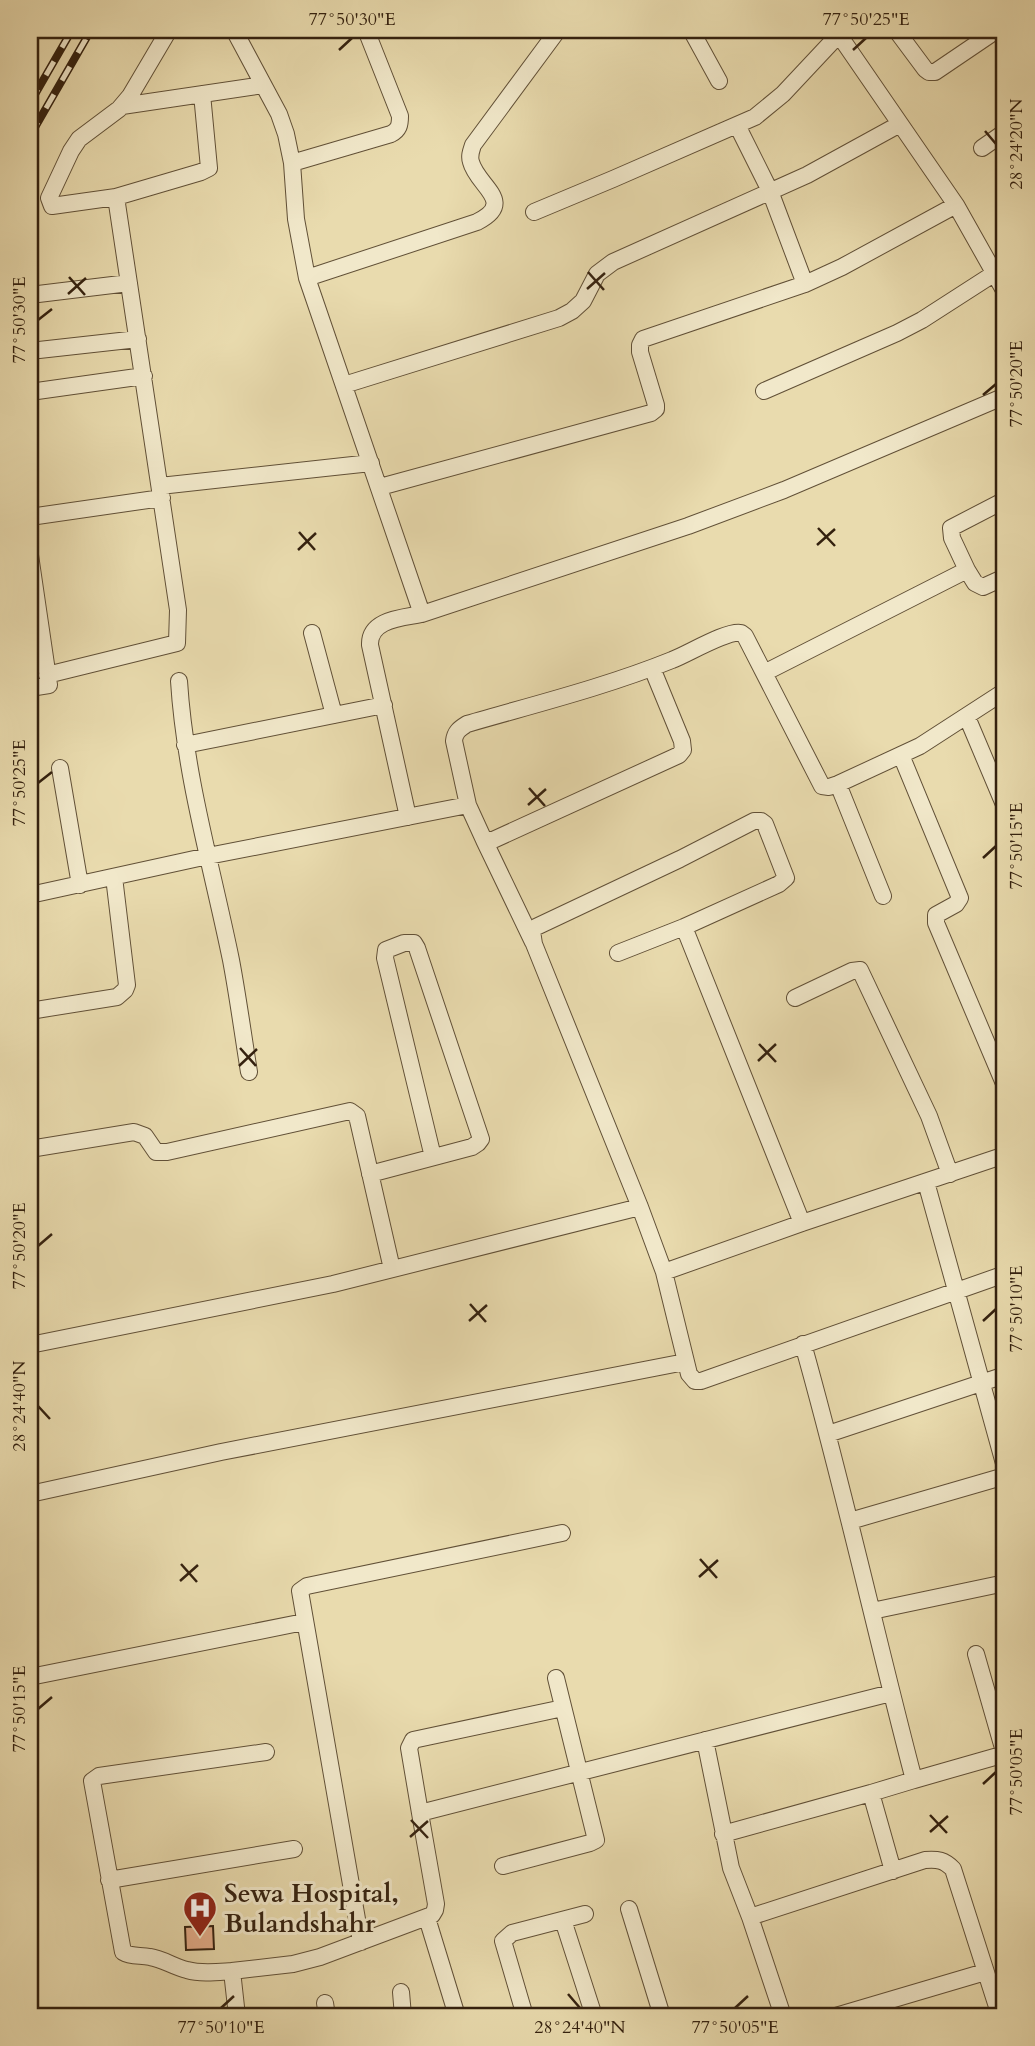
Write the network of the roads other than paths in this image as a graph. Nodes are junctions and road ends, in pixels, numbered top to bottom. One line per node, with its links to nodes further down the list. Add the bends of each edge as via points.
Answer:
1 (169, 30): 12 (street)
2 (234, 30): 10 (street)
3 (366, 30): 17 (street, via 400,116 400,127 391,134)
4 (558, 30): 23 (street, via 473,145 471,163 495,203 487,217)
5 (691, 30): 9 (street)
6 (896, 30): 7 (street, via 925,69 935,72)
7 (997, 30)
8 (841, 32): 13 (street); 14 (street, via 769,107)
9 (719, 80)
10 (263, 85): 11 (street); 17 (street, via 279,114)
11 (202, 94): 12 (street); 19 (street, via 209,168)
12 (122, 106): 19 (street, via 79,139 49,202 52,206)
13 (900, 124): 18 (street); 20 (street)
14 (737, 125): 18 (street); 21 (street)
15 (1005, 132): 16 (street)
16 (982, 148)
17 (292, 163): 23 (street)
18 (770, 191): 25 (street); 31 (street, via 613,262 597,274 583,302 559,318)
19 (116, 197): 24 (street)
20 (956, 205): 22 (street); 25 (street)
21 (534, 212)
22 (995, 273): 26 (street); 32 (street, via 897,333)
23 (307, 278): 31 (street)
24 (129, 283): 27 (street); 28 (street)
25 (805, 284): 36 (street, via 643,339 640,352 656,405 651,413)
26 (1005, 292)
27 (30, 295)
28 (138, 339): 29 (street); 30 (street)
29 (30, 351)
30 (144, 376): 33 (street); 37 (street)
31 (344, 386): 35 (street)
32 (764, 391)
33 (30, 392)
34 (1005, 396): 43 (street, via 712,517)
35 (371, 463): 36 (street); 37 (street)
36 (380, 487): 43 (street)
37 (161, 492): 39 (street); 47 (street, via 178,610 177,643)
38 (1005, 500): 41 (street, via 951,528)
39 (30, 517)
40 (30, 555): 47 (street)
41 (967, 570): 42 (street, via 983,587); 46 (street)
42 (1005, 577)
43 (422, 614): 51 (street, via 384,623 370,637)
44 (312, 633): 52 (street)
45 (652, 668): 46 (street, via 736,632 745,636); 58 (street, via 460,728 454,741); 61 (street, via 682,741 679,755 493,840)
46 (764, 673): 57 (street, via 822,786)
47 (47, 675): 49 (street, via 49,685)
48 (179, 681): 54 (street)
49 (30, 688)
50 (1005, 691): 53 (street)
51 (384, 705): 52 (street); 60 (street)
52 (334, 715): 54 (street)
53 (967, 717): 55 (street); 59 (street)
54 (185, 745): 62 (street)
55 (901, 755): 57 (street); 73 (street, via 960,898 936,915 936,923)
56 (60, 768): 64 (street)
57 (838, 784): 66 (street)
58 (468, 805): 60 (street); 61 (street)
59 (1005, 807)
60 (408, 817): 62 (street)
61 (484, 840): 68 (street)
62 (208, 856): 63 (street); 72 (street, via 232,963)
63 (114, 877): 64 (street); 71 (street, via 125,990 117,997)
64 (80, 885): 65 (street)
65 (30, 895)
66 (883, 896)
67 (684, 927): 68 (street, via 784,881 785,872 765,824 754,821 536,927 532,931); 69 (street); 81 (street)
68 (534, 944): 80 (street)
69 (618, 953)
70 (795, 998): 78 (street, via 860,970 929,1116)
71 (30, 1011)
72 (249, 1072)
73 (1005, 1087)
74 (30, 1149): 77 (street, via 134,1132 145,1136 156,1152 167,1152 350,1111 357,1116)
75 (1005, 1155): 78 (street)
76 (433, 1157): 76 (street, via 472,1147 481,1139 417,948 409,942 386,950 385,958); 77 (street)
77 (370, 1174): 82 (street)
78 (950, 1174): 79 (street)
79 (926, 1182): 81 (street); 85 (street)
80 (640, 1207): 82 (street); 83 (street)
81 (802, 1223): 83 (street)
82 (392, 1269): 87 (street)
83 (664, 1272): 88 (street)
84 (1005, 1275): 85 (street)
85 (955, 1291): 86 (street); 90 (street)
86 (803, 1344): 88 (street, via 701,1381 691,1378); 91 (street)
87 (30, 1345)
88 (685, 1362): 94 (street)
89 (1005, 1375): 90 (street)
90 (981, 1383): 91 (street); 92 (street)
91 (828, 1434): 95 (street)
92 (1005, 1467)
93 (1005, 1476): 95 (street)
94 (30, 1494)
95 (850, 1521): 98 (street)
96 (562, 1532): 99 (street, via 307,1586 299,1595)
97 (1005, 1583): 98 (street)
98 (872, 1611): 103 (street)
99 (304, 1622): 101 (street); 122 (street)
100 (976, 1654): 107 (street)
101 (30, 1677)
102 (556, 1678): 104 (street)
103 (891, 1693): 105 (street); 109 (street)
104 (563, 1707): 108 (street); 111 (street, via 413,1740 409,1748)
105 (705, 1740): 108 (street); 112 (street)
106 (265, 1752): 116 (street, via 94,1778)
107 (1005, 1754): 109 (street)
108 (580, 1771): 111 (street); 114 (street, via 594,1842)
109 (914, 1780): 110 (street)
110 (871, 1793): 112 (street); 115 (street)
111 (420, 1812): 120 (street, via 436,1904)
112 (723, 1833): 119 (street)
113 (294, 1849): 116 (street)
114 (503, 1866)
115 (893, 1871): 119 (street); 124 (street, via 938,1859 953,1869)
116 (109, 1880): 123 (street, via 121,1947 127,1955 150,1957 200,1973)
117 (629, 1909): 131 (street)
118 (585, 1914): 121 (street)
119 (750, 1917): 132 (street)
120 (427, 1918): 122 (street); 128 (street)
121 (563, 1920): 129 (street, via 512,1933 503,1941); 130 (street)
122 (361, 1942): 123 (street, via 293,1964)
123 (232, 1971): 126 (street)
124 (985, 1972): 133 (street); 134 (street)
125 (401, 1992): 127 (street)
126 (237, 2016)
127 (403, 2016)
128 (457, 2016)
129 (525, 2016)
130 (594, 2016)
131 (662, 2016)
132 (783, 2016)
133 (836, 2016)
134 (1000, 2016)

